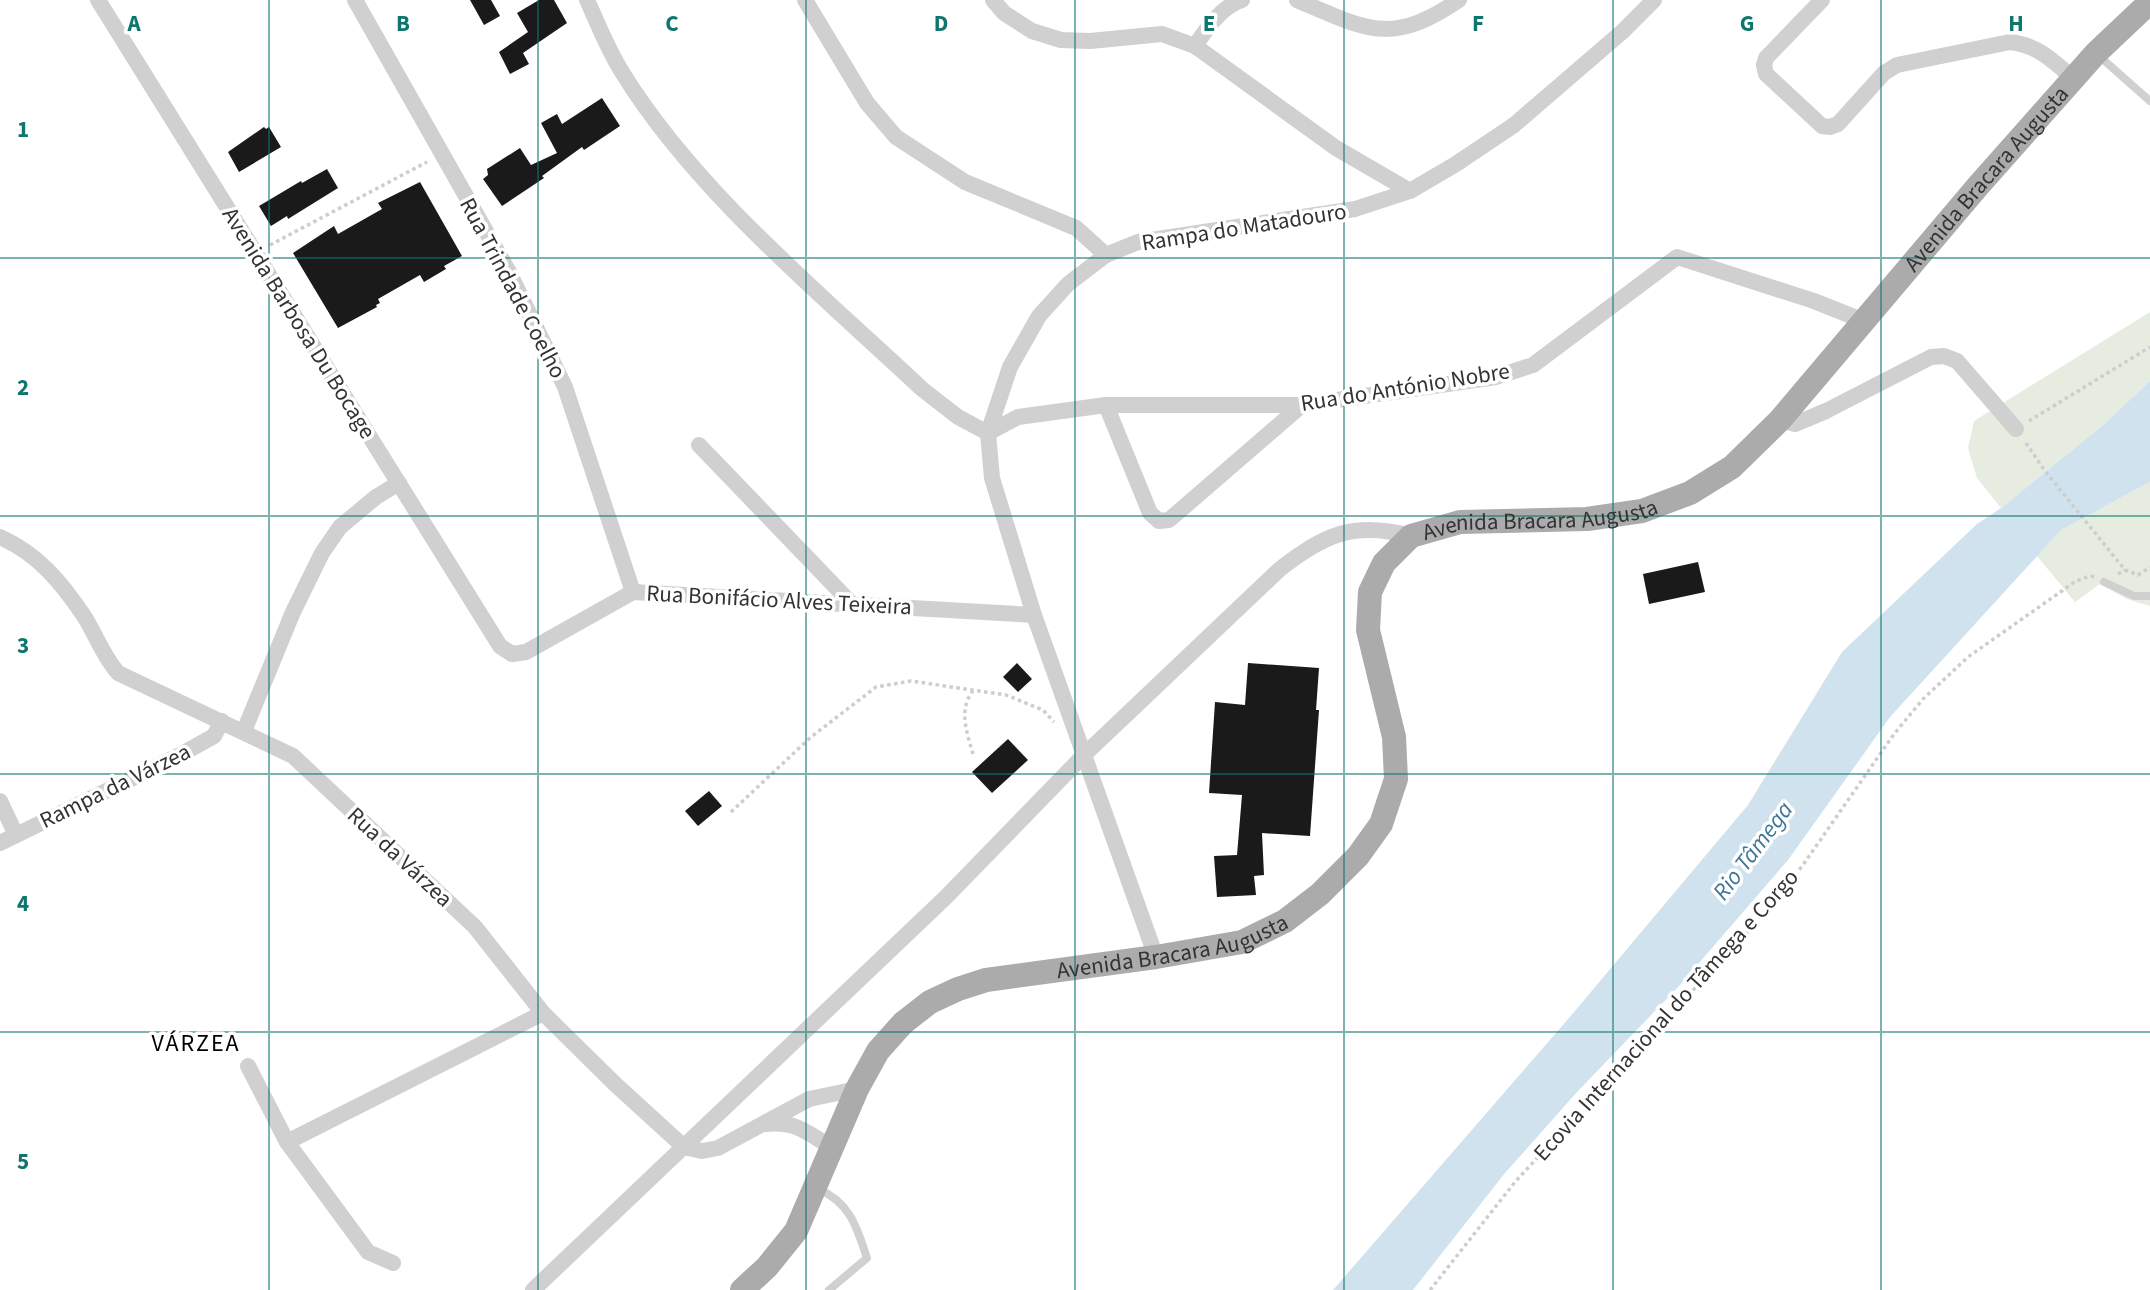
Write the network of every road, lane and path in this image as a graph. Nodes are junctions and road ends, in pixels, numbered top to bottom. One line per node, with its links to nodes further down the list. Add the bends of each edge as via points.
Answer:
1 (98, 0): 18 (street, Avenida Barbosa Du Bocage)
2 (355, 0): 16 (street, Rua Trindade Coelho)
3 (587, 0): 26 (street, via 621,71 659,126 722,198 922,389)
4 (805, 0): 19 (street, via 867,103 896,136 965,182 1076,228)
5 (993, 0): 12 (street, via 1032,31 1061,40 1162,34)
6 (1242, 0): 12 (street, via 1211,23)
7 (1297, 0): 8 (street, via 1364,28 1387,30 1415,23)
8 (1458, 0)
9 (1654, 0): 17 (street, Rampa do Matadouro, via 1514,125)
10 (1822, 0): 14 (street, via 1764,65 1766,74 1822,126 1838,124 1884,73 1897,65 2010,42 2026,44)
11 (2150, 2): 13 (main road, Avenida Bracara Augusta)
12 (1195, 46): 17 (street, via 1336,148)
13 (2096, 53): 14 (main road, Avenida Bracara Augusta); 15 (lane)
14 (2074, 79): 20 (main road, Avenida Bracara Augusta)
15 (2150, 102)
16 (442, 154): 18 (path); 34 (street, Rua Trindade Coelho, via 509,272 565,387)
17 (1409, 191): 19 (street, Rampa do Matadouro, via 1354,209 1139,242)
18 (256, 253): 28 (street, Avenida Barbosa Du Bocage)
19 (1107, 255): 26 (street, Rampa do Matadouro, via 1068,284 1039,316 1010,367)
20 (1864, 321): 23 (street, Rua do António Nobre, via 1677,257 1533,365 1496,377); 24 (main road, Avenida Bracara Augusta)
21 (2150, 347): 25 (path)
22 (1106, 405): 23 (street, Rua do António Nobre); 23 (street, via 1150,513 1159,521 1169,520); 26 (street, Rua do António Nobre, via 1018,416)
23 (1302, 405)
24 (1780, 420): 25 (street, via 1794,424 1805,420 1931,357 1944,356 1957,362); 29 (main road, Avenida Bracara Augusta, via 1732,467 1690,494 1642,511 1587,519 1460,522)
25 (2016, 429): 32 (path)
26 (988, 433): 37 (street, Rampa do Matadouro, via 992,478)
27 (699, 446): 36 (street)
28 (398, 483): 38 (street, Avenida Barbosa Du Bocage); 42 (street, via 340,527 321,553)
29 (1411, 536): 44 (street, via 1360,529 1301,553); 49 (main road, Avenida Bracara Augusta, via 1384,563 1370,592 1368,630 1394,737 1396,779 1381,824 1358,856 1285,921 1242,942)
30 (0, 537): 40 (street, Rua da Várzea, via 43,564 84,617 118,673)
31 (2150, 567): 32 (path, via 2138,575)
32 (2125, 570): 33 (path, Ecovia Internacional do Tâmega e Corgo)
33 (2104, 582): 35 (lane, via 2134,597); 62 (path, Ecovia Internacional do Tâmega e Corgo, via 2090,576 2076,581 1968,657 1923,699 1803,865 1737,945 1515,1182)
34 (634, 592): 36 (street, Rua Bonifácio Alves Teixeira); 38 (street, Rua Bonifácio Alves Teixeira, via 526,652 512,654)
35 (2150, 596)
36 (851, 603): 37 (street, Rua Bonifácio Alves Teixeira)
37 (1034, 615): 44 (street, Rampa do Matadouro)
38 (500, 646)
39 (973, 691): 41 (path, via 1006,695 1043,710); 43 (path, via 966,700 965,723); 46 (path, via 911,681 876,687 811,737)
40 (222, 721): 42 (street, Rua da Várzea); 47 (street, Rampa da Várzea, via 214,736 180,755)
41 (1059, 727)
42 (244, 731): 50 (street, Rua da Várzea, via 293,756 475,927)
43 (973, 754)
44 (1085, 754): 49 (street, Rampa do Matadouro); 55 (street, via 946,897)
45 (0, 801): 47 (street)
46 (731, 812)
47 (16, 835): 48 (street, Rampa da Várzea)
48 (0, 843)
49 (1156, 957): 52 (main road, Avenida Bracara Augusta, via 986,980 958,989 930,1002 903,1023 878,1051)
50 (543, 1013): 54 (street); 55 (street, Rua da Várzea)
51 (248, 1066): 54 (street)
52 (857, 1089): 53 (street, via 809,1099); 56 (main road, Avenida Bracara Augusta)
53 (763, 1124): 55 (street, via 718,1148); 56 (street, via 784,1122 799,1127)
54 (287, 1142): 58 (street, via 368,1252)
55 (684, 1147): 60 (street)
56 (833, 1148): 57 (main road, Avenida Bracara Augusta)
57 (816, 1188): 59 (main road, Avenida Bracara Augusta, via 796,1231); 61 (lane, via 830,1194 853,1218 867,1258)
58 (393, 1263)
59 (753, 1287)
60 (533, 1290)
61 (829, 1290)
62 (1430, 1290)

